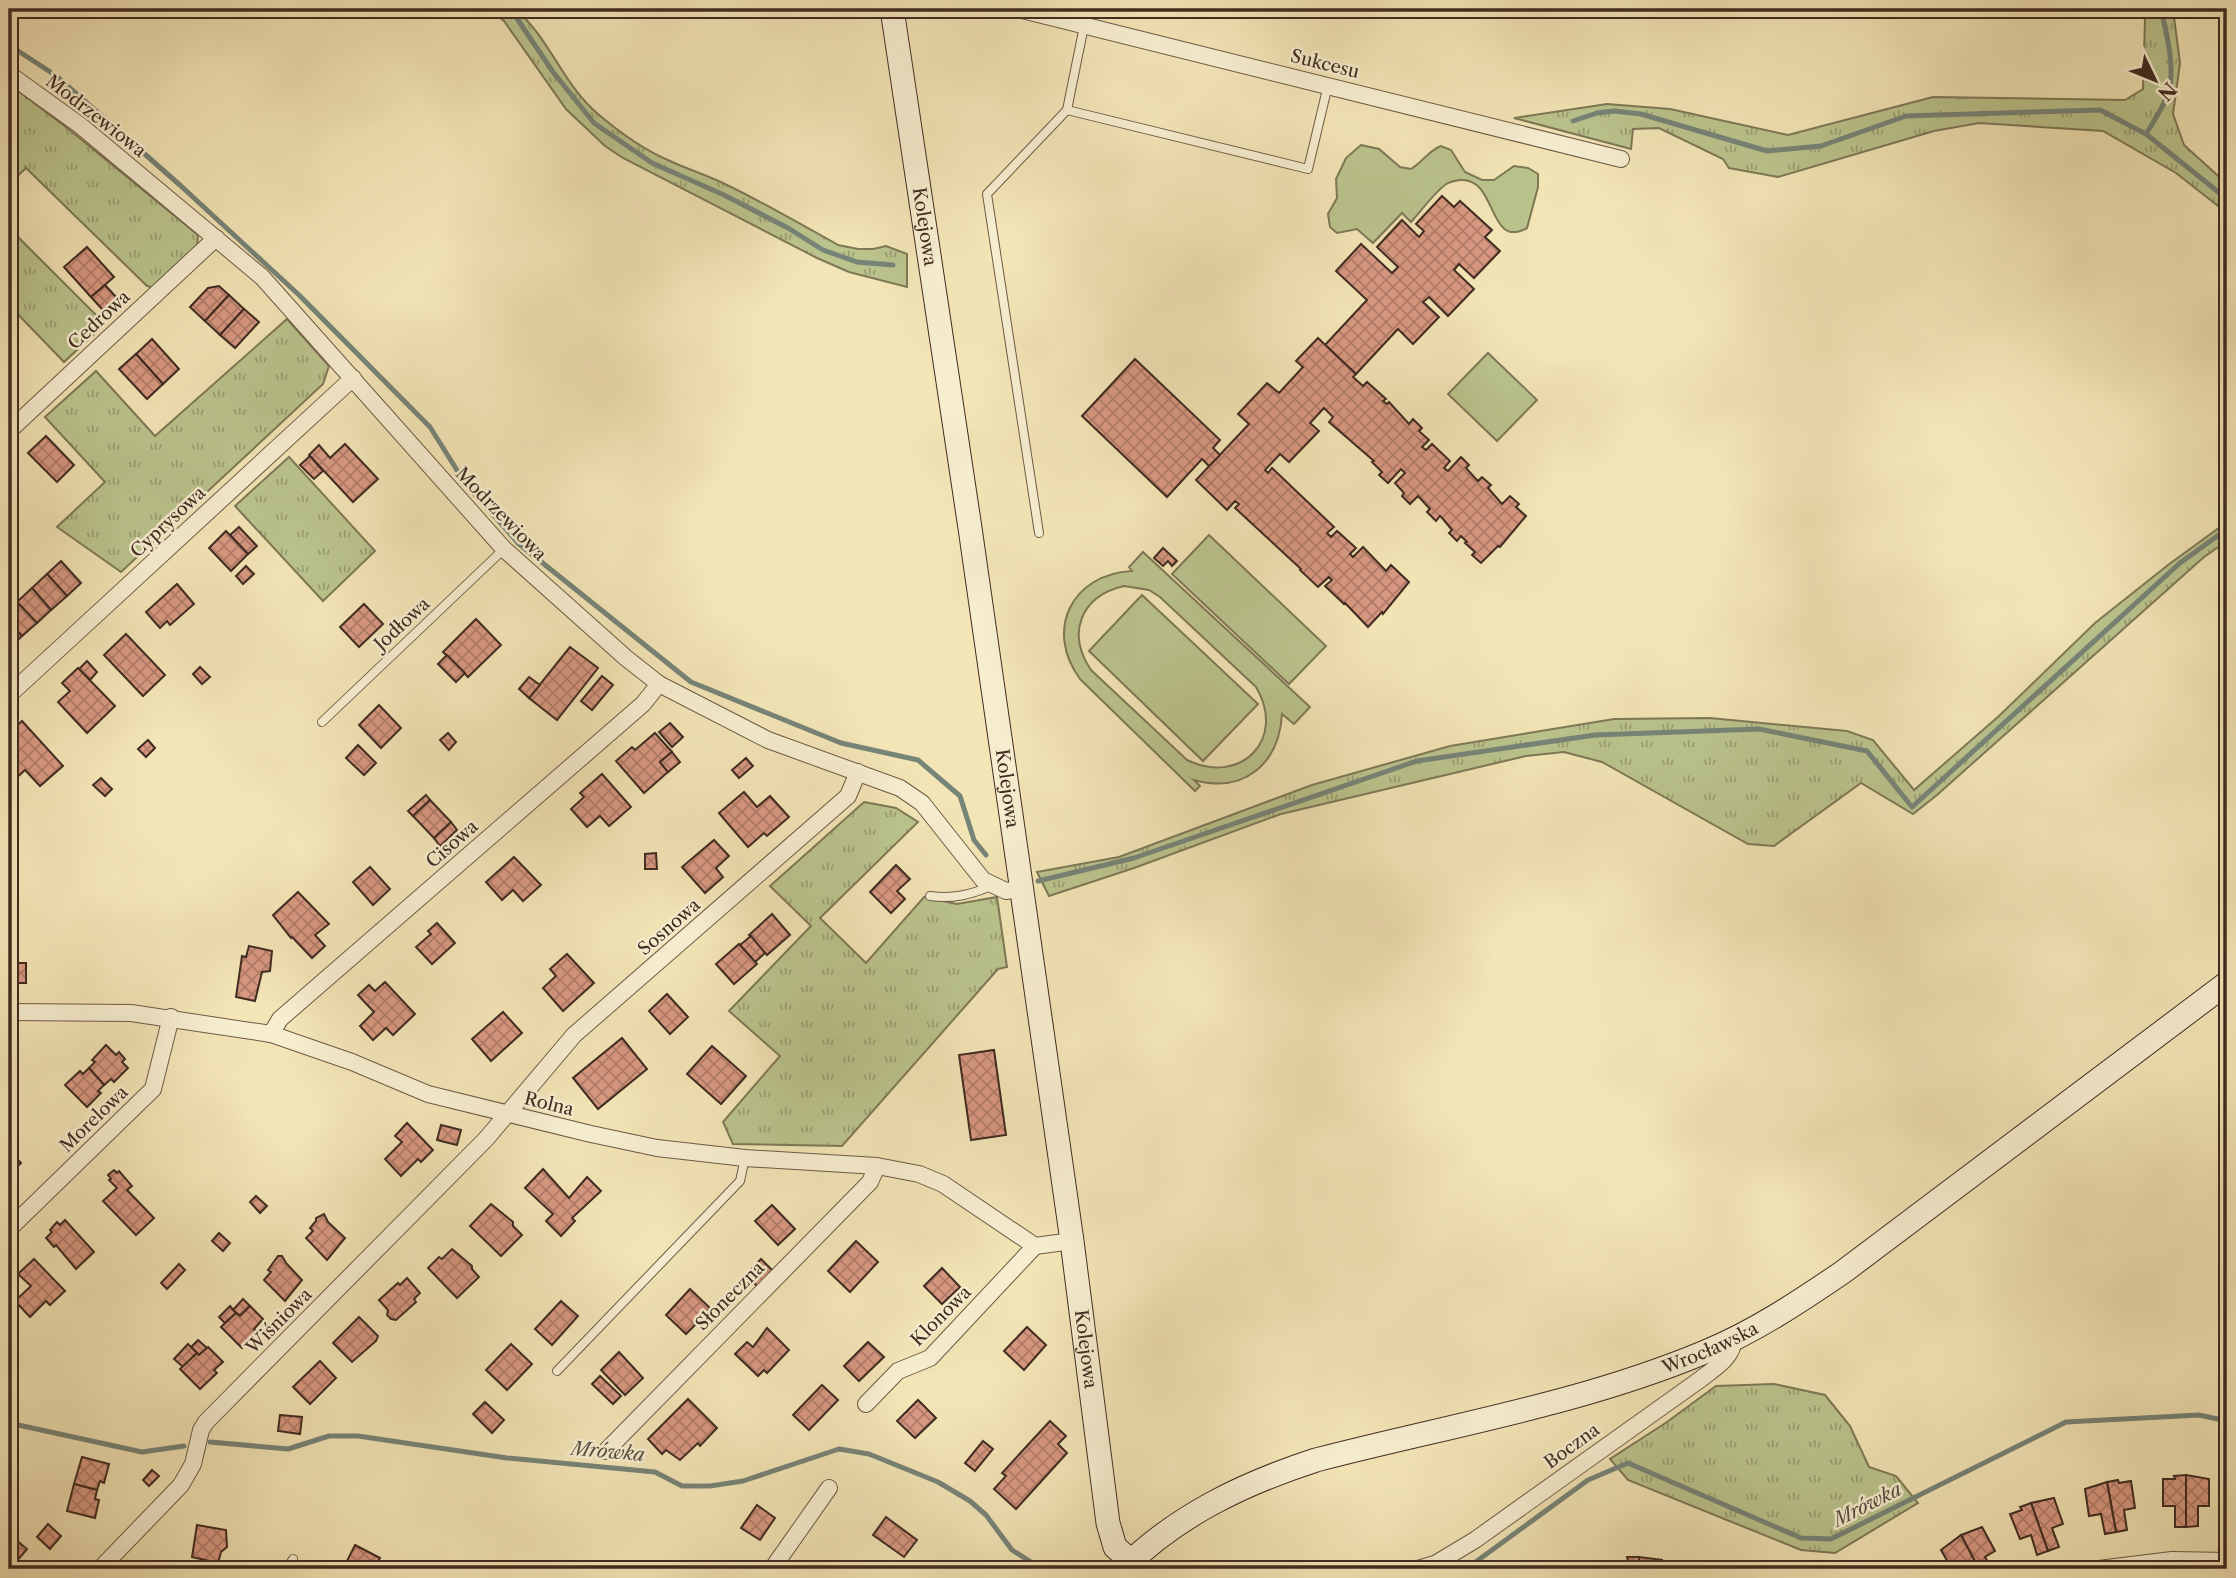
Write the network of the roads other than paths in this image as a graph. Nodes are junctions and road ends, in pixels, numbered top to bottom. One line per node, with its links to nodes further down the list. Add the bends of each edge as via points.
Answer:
1 (892, 9): 18 (street, Kolejowa)
2 (1018, 9): 3 (street, Sukcesu)
3 (1084, 24): 5 (street, Sukcesu); 6 (lane)
4 (9, 74): 8 (street, Modrzewiowa, via 81,126)
5 (1328, 85): 6 (lane, via 1308,169); 7 (street, Sukcesu)
6 (1067, 110): 11 (lane, via 986,194)
7 (1621, 159)
8 (216, 238): 9 (street, Modrzewiowa, via 262,277); 10 (street, Cedrowa)
9 (353, 378): 12 (street, Modrzewiowa); 14 (street, Cyprysowa)
10 (9, 431)
11 (1039, 533)
12 (504, 549): 13 (street, Modrzewiowa); 15 (lane, Jodłowa)
13 (659, 684): 16 (street, Modrzewiowa, via 768,740); 23 (street, Cisowa, via 643,704 280,1019)
14 (9, 695)
15 (322, 722)
16 (858, 772): 17 (street, Modrzewiowa, via 900,788 922,803); 24 (street, Sosnowa, via 848,796 574,1035)
17 (991, 886): 18 (street); 19 (lane, via 951,899)
18 (1021, 889): 28 (street, Kolejowa)
19 (930, 896)
20 (2227, 983): 30 (street, Wrocławska, via 1843,1272)
21 (9, 1012): 22 (street, Rolna)
22 (171, 1017): 23 (street, Rolna); 27 (street, Morelowa, via 153,1089)
23 (271, 1034): 24 (street, Rolna, via 428,1094)
24 (506, 1114): 25 (street, Rolna, via 657,1148); 39 (street, Wiśniowa, via 206,1422 181,1485)
25 (745, 1158): 26 (street, Rolna); 31 (lane, via 740,1181)
26 (877, 1166): 29 (street, Rolna, via 930,1177); 33 (street, Słoneczna, via 870,1182)
27 (9, 1229)
28 (1072, 1241): 29 (street); 38 (street, Kolejowa, via 1108,1523 1115,1547)
29 (1035, 1246): 32 (street, Klonowa, via 930,1358 898,1371)
30 (1734, 1338): 37 (street, Boczna, via 1729,1356 1698,1381); 38 (street, Wrocławska, via 1591,1392 1275,1473 1197,1512 1156,1539)
31 (557, 1371)
32 (866, 1404)
33 (606, 1451)
34 (829, 1488): 41 (street)
35 (293, 1559): 40 (lane)
36 (2227, 1562): 43 (street, via 2172,1560)
37 (1437, 1566): 42 (street, Boczna)
38 (1132, 1567)
39 (100, 1569)
40 (287, 1569)
41 (772, 1569)
42 (1418, 1569)
43 (2099, 1569)

